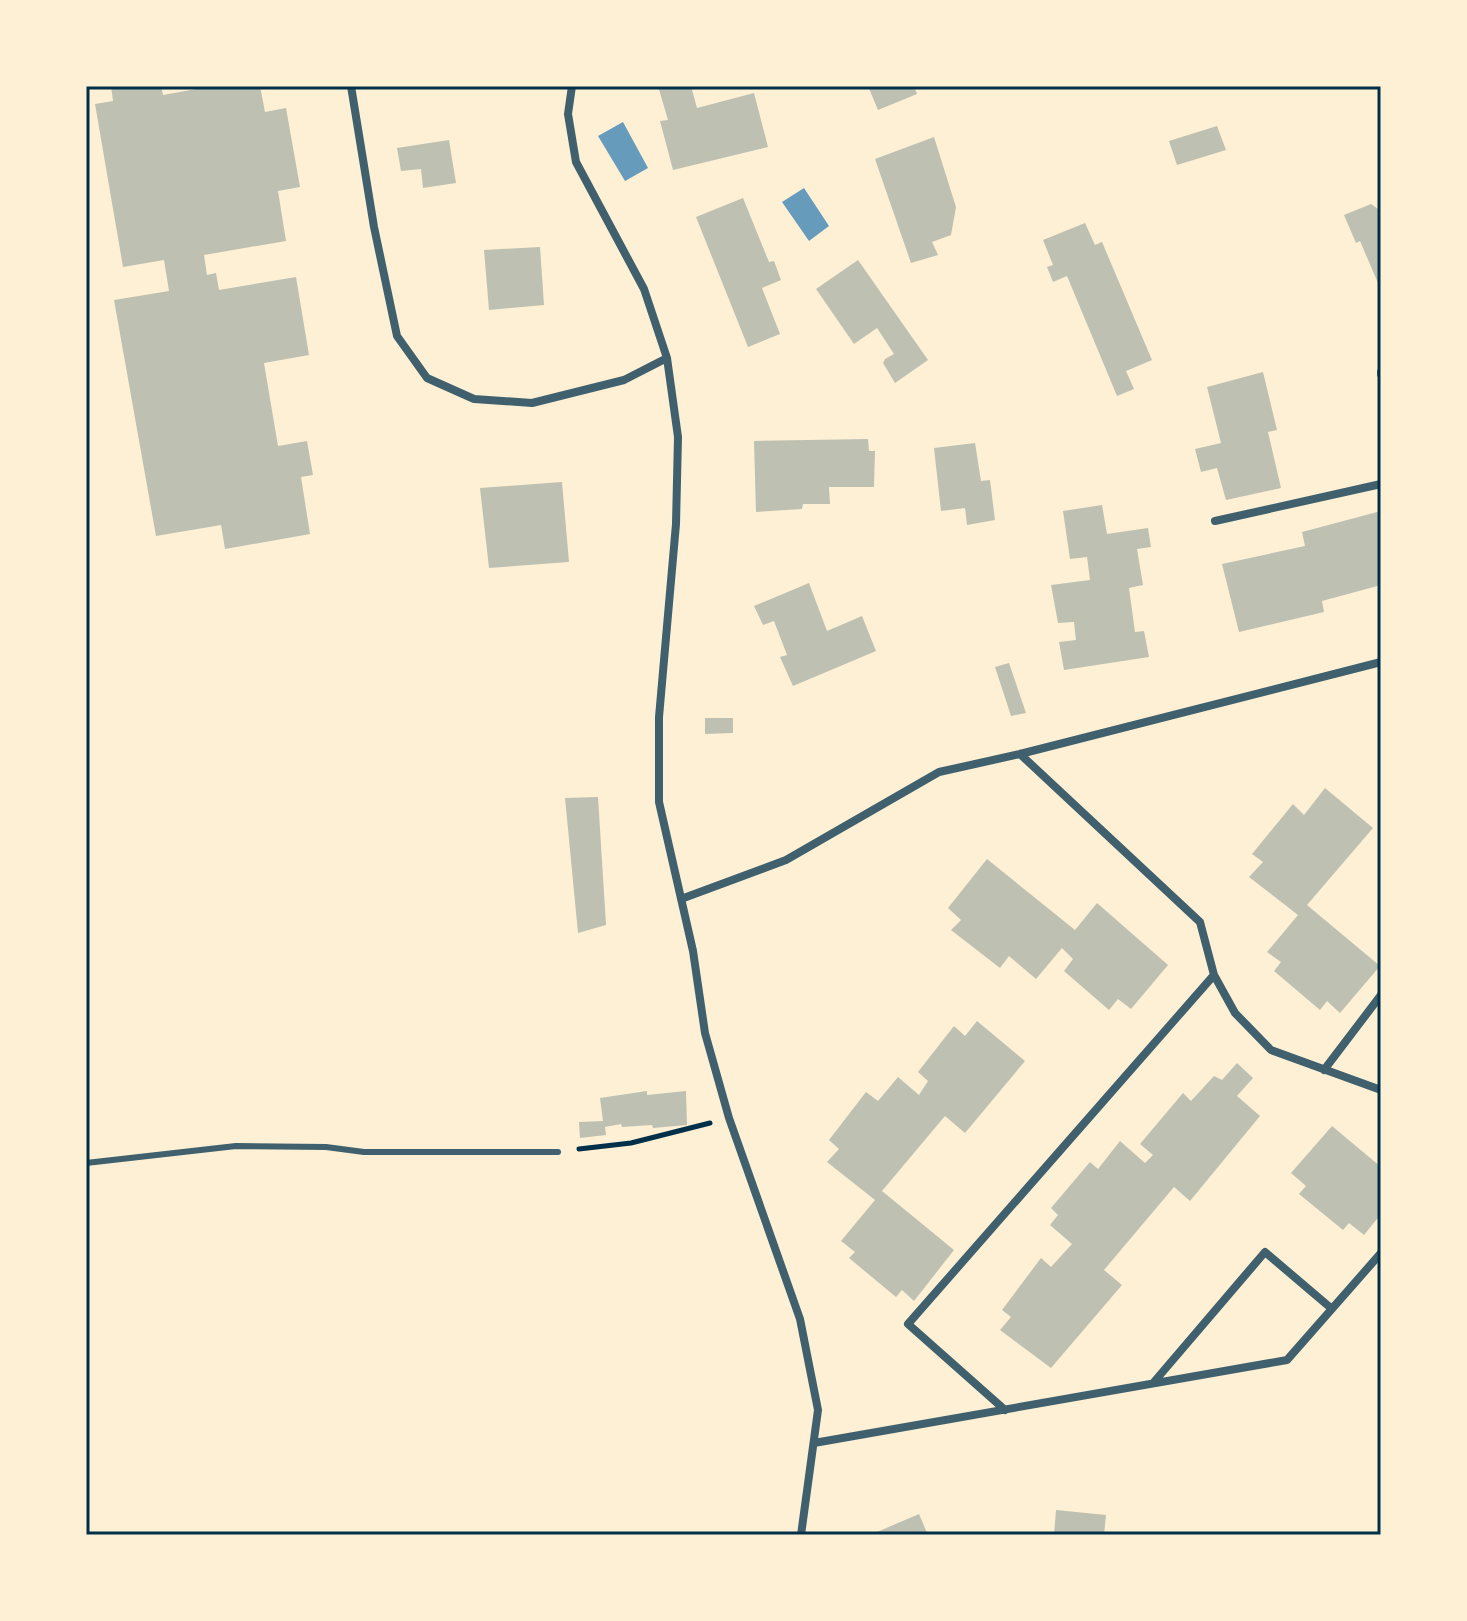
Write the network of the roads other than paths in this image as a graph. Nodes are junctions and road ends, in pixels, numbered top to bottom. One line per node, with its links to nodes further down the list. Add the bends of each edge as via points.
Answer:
1 (351, 86): 3 (street, via 397,336 427,378 474,399 532,403 624,380)
2 (572, 86): 3 (street, via 568,114 576,162 644,289)
3 (667, 358): 8 (street, via 678,437 659,717 659,802)
4 (1381, 484): 5 (street)
5 (1215, 521)
6 (1381, 662): 7 (street)
7 (1020, 754): 8 (street, via 939,772 786,860); 9 (street, via 1200,922)
8 (681, 899): 19 (street, via 705,1033 729,1118 800,1319 818,1410)
9 (1214, 975): 11 (street, via 1235,1013 1271,1050); 18 (street, via 908,1324)
10 (1381, 995): 11 (street)
11 (1324, 1070): 12 (street)
12 (1381, 1090)
13 (558, 1152): 14 (lane, via 236,1146)
14 (86, 1163)
15 (1381, 1253): 16 (street)
16 (1332, 1309): 17 (street, via 1287,1360); 17 (street, via 1265,1252)
17 (1154, 1383): 18 (street)
18 (1005, 1410): 19 (street)
19 (814, 1443): 20 (street)
20 (801, 1535)

